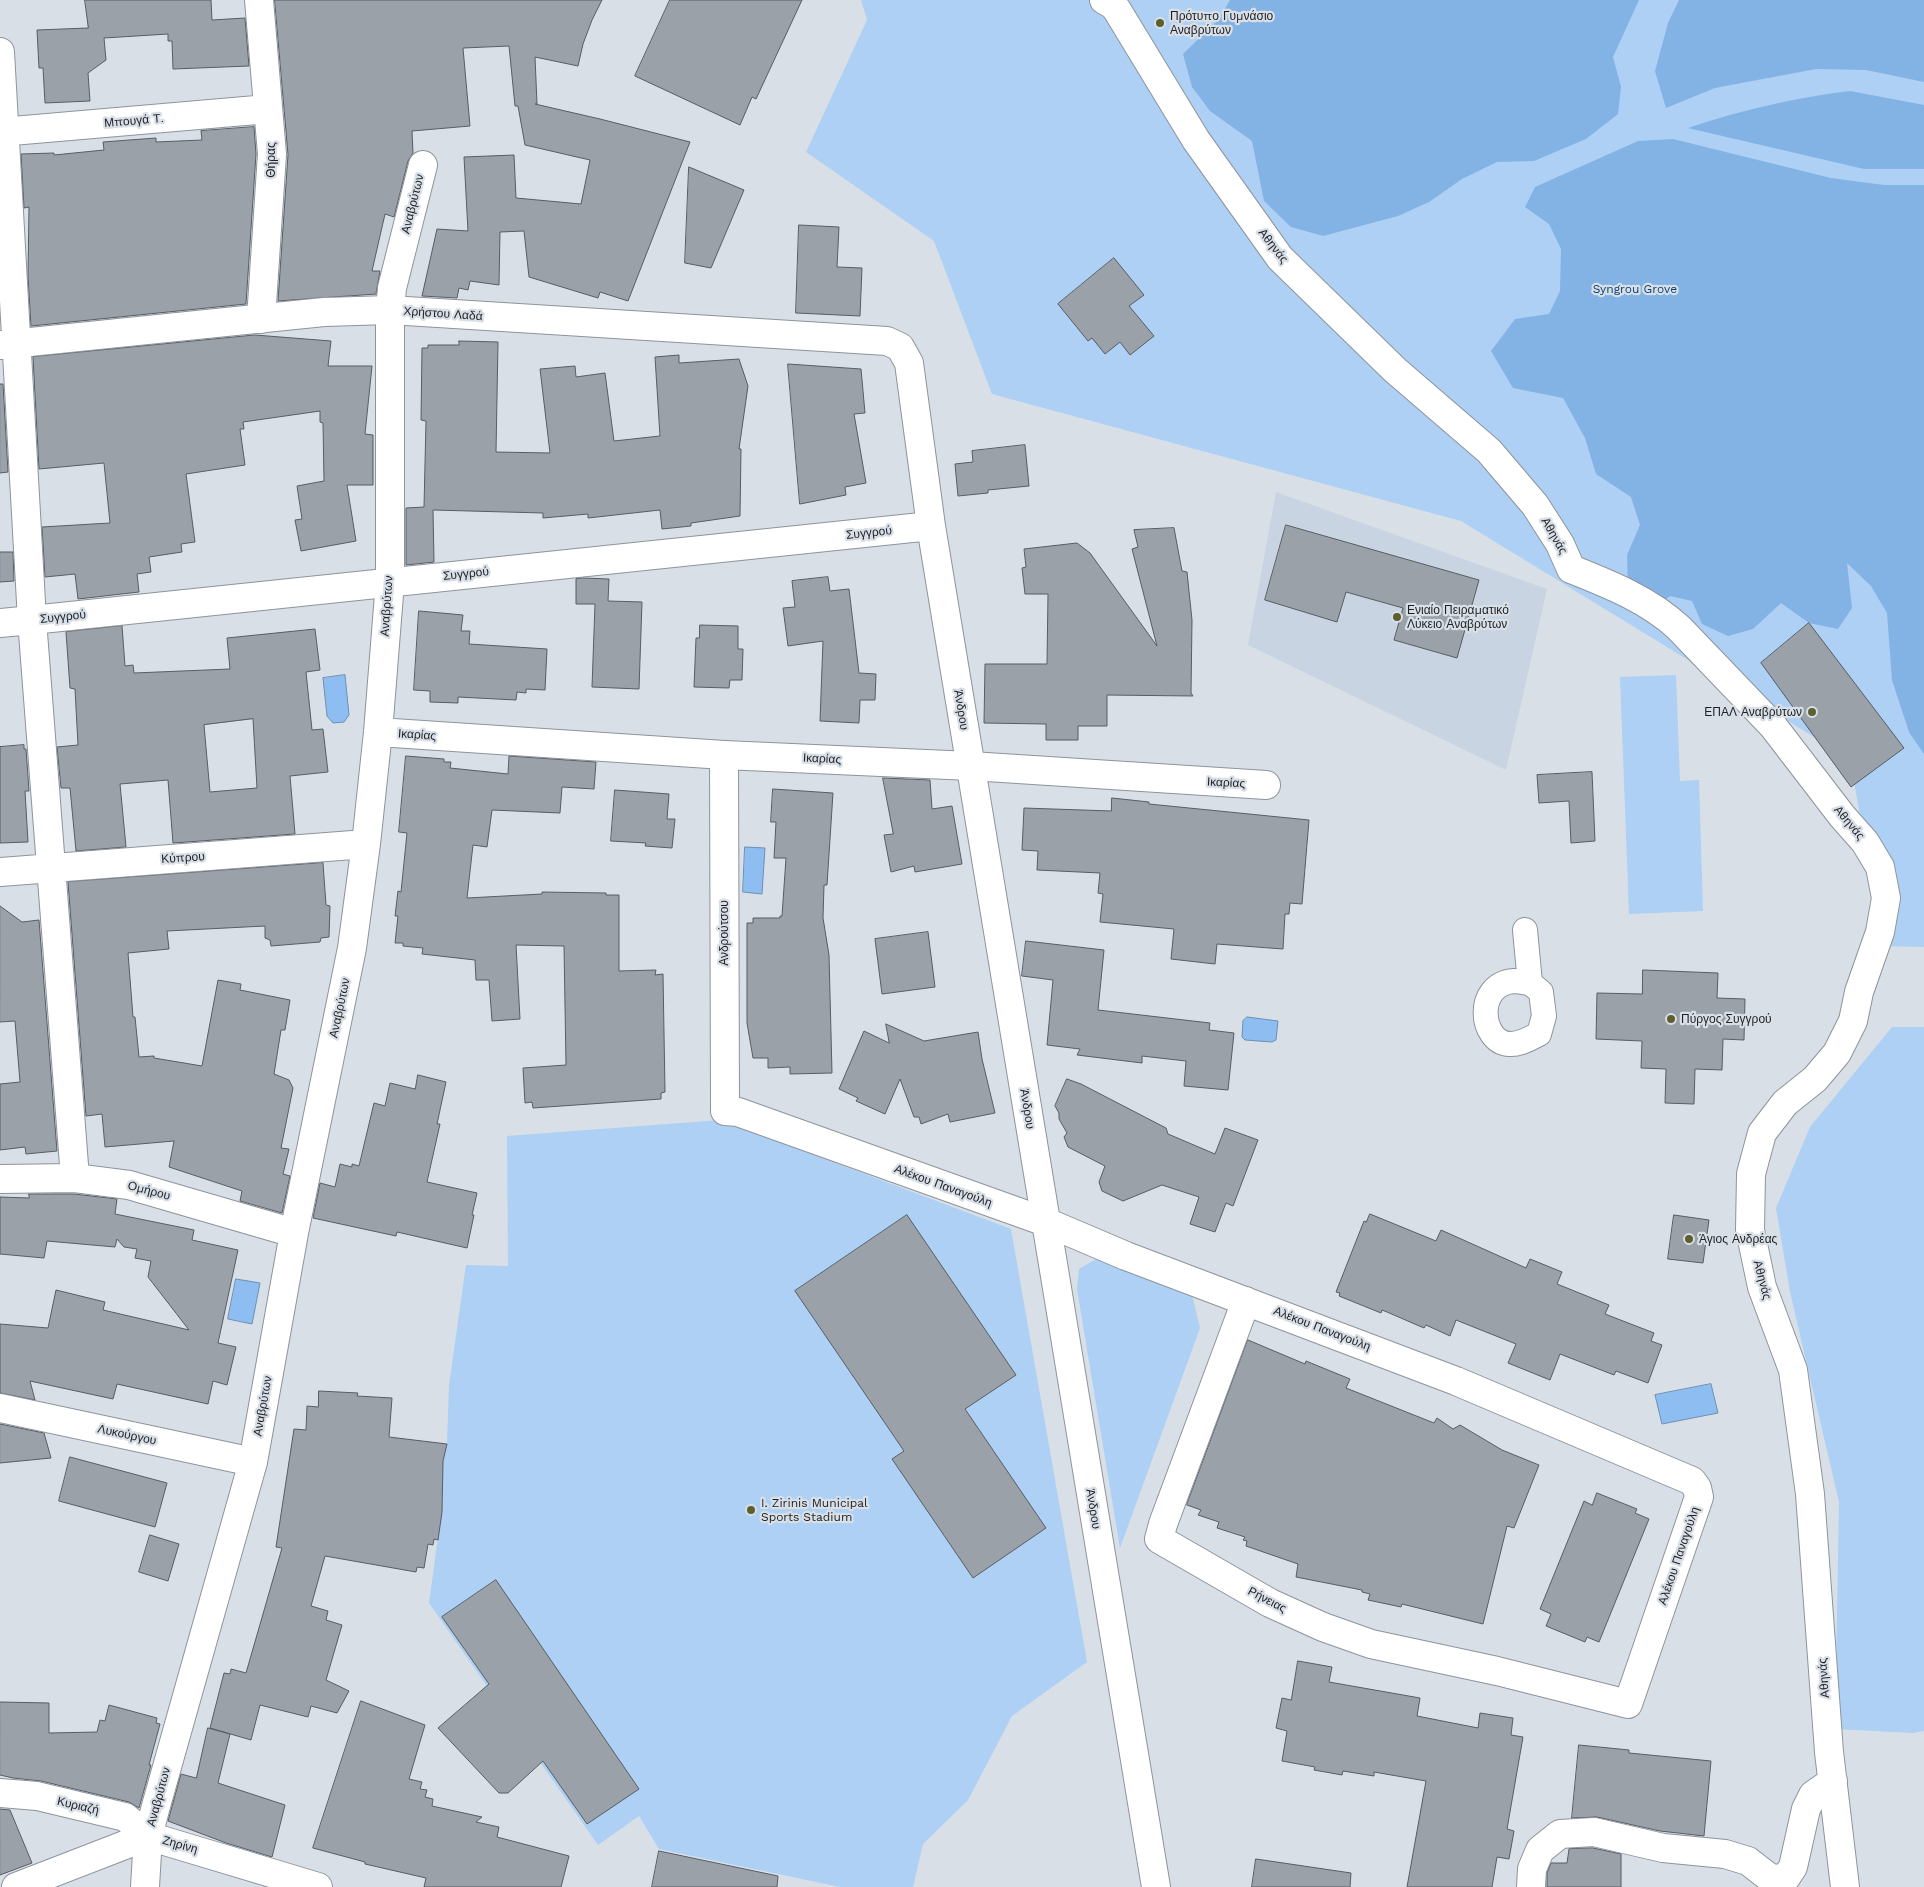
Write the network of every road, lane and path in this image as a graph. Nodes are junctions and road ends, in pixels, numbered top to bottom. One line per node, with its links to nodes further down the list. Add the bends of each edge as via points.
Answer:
1 (259, 0): 4 (street, Θήρας)
2 (1104, 0): 33 (street, Αθηνάς, via 1117,10 1196,140 1280,258 1394,370 1489,451 1536,506 1572,569 1640,599 1679,628 1772,726 1865,842 1880,867 1886,898 1882,923 1859,992 1854,1021 1837,1053 1815,1079 1785,1103 1762,1134 1751,1174 1750,1230 1762,1287 1793,1370 1810,1494)
3 (0, 52): 5 (street)
4 (268, 109): 5 (street, Μπουγά Τ.); 8 (street, Θήρας, via 272,154)
5 (2, 132): 10 (street)
6 (423, 165): 7 (street, Αναβρύτων, via 392,288)
7 (390, 310): 8 (street, Χρήστου Λαδά, via 324,312); 9 (street, Χρήστου Λαδά); 12 (street, Αναβρύτων)
8 (261, 319): 10 (street, Χρήστου Λαδά)
9 (887, 341): 11 (street, Άνδρου, via 900,347 909,363)
10 (8, 344): 13 (street)
11 (931, 526): 12 (street, Συγγρού); 17 (street, Άνδρου)
12 (390, 582): 13 (street, Συγγρού); 15 (street, Αναβρύτων)
13 (32, 620): 14 (street, Συγγρού); 20 (street)
14 (0, 623)
15 (378, 732): 16 (street, Ικαρίας); 19 (street, Αναβρύτων)
16 (724, 755): 17 (street, Ικαρίας); 24 (street, Ανδρούτσου)
17 (970, 766): 18 (street, Ικαρίας); 27 (street, Άνδρου)
18 (1266, 785)
19 (366, 844): 20 (street, Κύπρου); 28 (street, Αναβρύτων, via 352,948)
20 (51, 868): 21 (street, Κύπρου); 25 (street)
21 (0, 872)
22 (1525, 930): 23 (street)
23 (1530, 983)
24 (724, 1111): 27 (street, Αλέκου Παναγούλη, via 738,1112)
25 (75, 1178): 26 (street, Ομήρου); 28 (street, Ομήρου, via 129,1185)
26 (0, 1179)
27 (1046, 1222): 29 (street, Αλέκου Παναγούλη); 39 (street, Άνδρου)
28 (294, 1233): 31 (street, Αναβρύτων)
29 (1246, 1301): 32 (street, Αλέκου Παναγούλη, via 1456,1381 1692,1481 1699,1497); 32 (street, Ρήνειας, via 1159,1539 1270,1603 1323,1627 1363,1641)
30 (0, 1408): 31 (street, Λυκούργου)
31 (253, 1462): 35 (street, Αναβρύτων)
32 (1628, 1704)
33 (1833, 1781): 40 (street, via 1813,1795 1806,1809 1793,1867 1786,1879 1770,1878 1748,1861 1725,1854 1663,1848 1594,1832 1560,1834 1540,1850 1532,1868); 41 (street, Αθηνάς)
34 (0, 1793): 35 (street, Κυριαζή, via 36,1796 125,1816)
35 (148, 1836): 36 (street, Ζηρίνη); 37 (street, Αναβρύτων); 38 (street, Ζηρίνη)
36 (16, 1887)
37 (145, 1887)
38 (318, 1887)
39 (1156, 1887)
40 (1531, 1887)
41 (1845, 1887)

